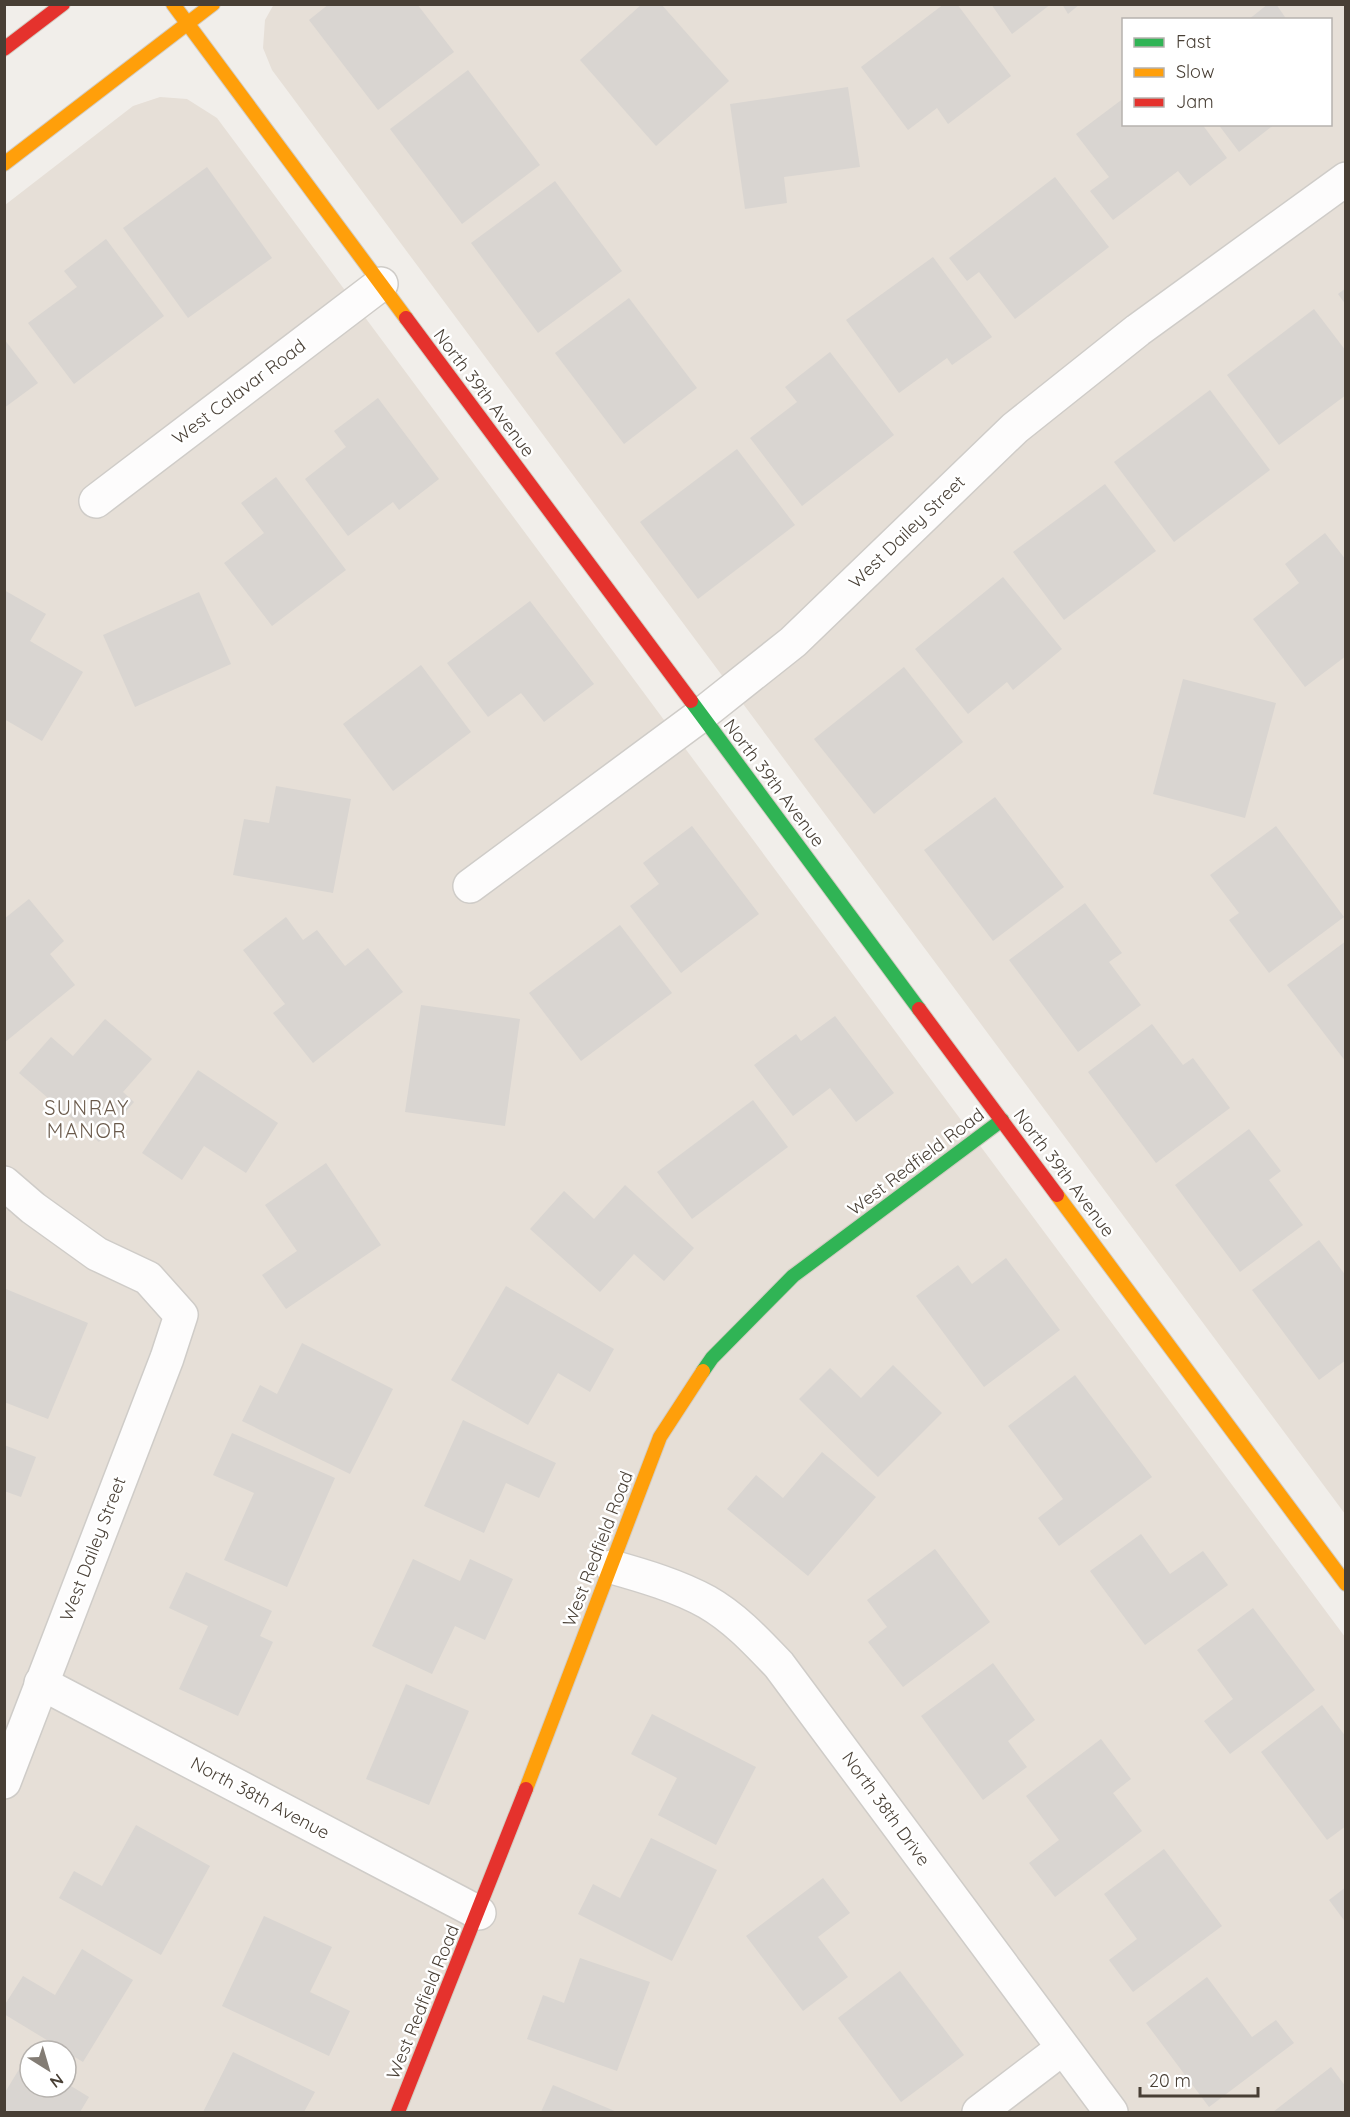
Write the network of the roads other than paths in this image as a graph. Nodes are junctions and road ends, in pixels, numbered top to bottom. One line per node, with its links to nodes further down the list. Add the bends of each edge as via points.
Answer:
1 (63, 4): 5 (street)
2 (173, 4): 4 (street, North 39th Avenue)
3 (213, 4): 4 (street)
4 (188, 24): 6 (street); 8 (street, North 39th Avenue)
5 (4, 50)
6 (4, 164)
7 (1346, 179): 10 (street, West Dailey Street, via 1138,330 1015,428 792,642)
8 (381, 284): 9 (street, West Calavar Road); 10 (street, North 39th Avenue)
9 (96, 501)
10 (701, 715): 11 (street, West Dailey Street); 12 (street, North 39th Avenue)
11 (470, 886)
12 (1002, 1120): 14 (street, West Redfield Road, via 793,1276 712,1358 660,1437); 15 (street, North 39th Avenue)
13 (4, 1183): 16 (street, West Dailey Street, via 97,1254 148,1278 181,1315)
14 (612, 1567): 18 (street, West Redfield Road); 19 (street, North 38th Drive, via 651,1578 707,1602 746,1630 779,1665)
15 (1346, 1584)
16 (41, 1683): 17 (street, West Dailey Street); 18 (street, North 38th Avenue)
17 (4, 1782)
18 (479, 1913): 20 (street, West Redfield Road)
19 (1063, 2048): 21 (street); 22 (street, North 38th Drive)
20 (398, 2112)
21 (979, 2112)
22 (1111, 2112)

